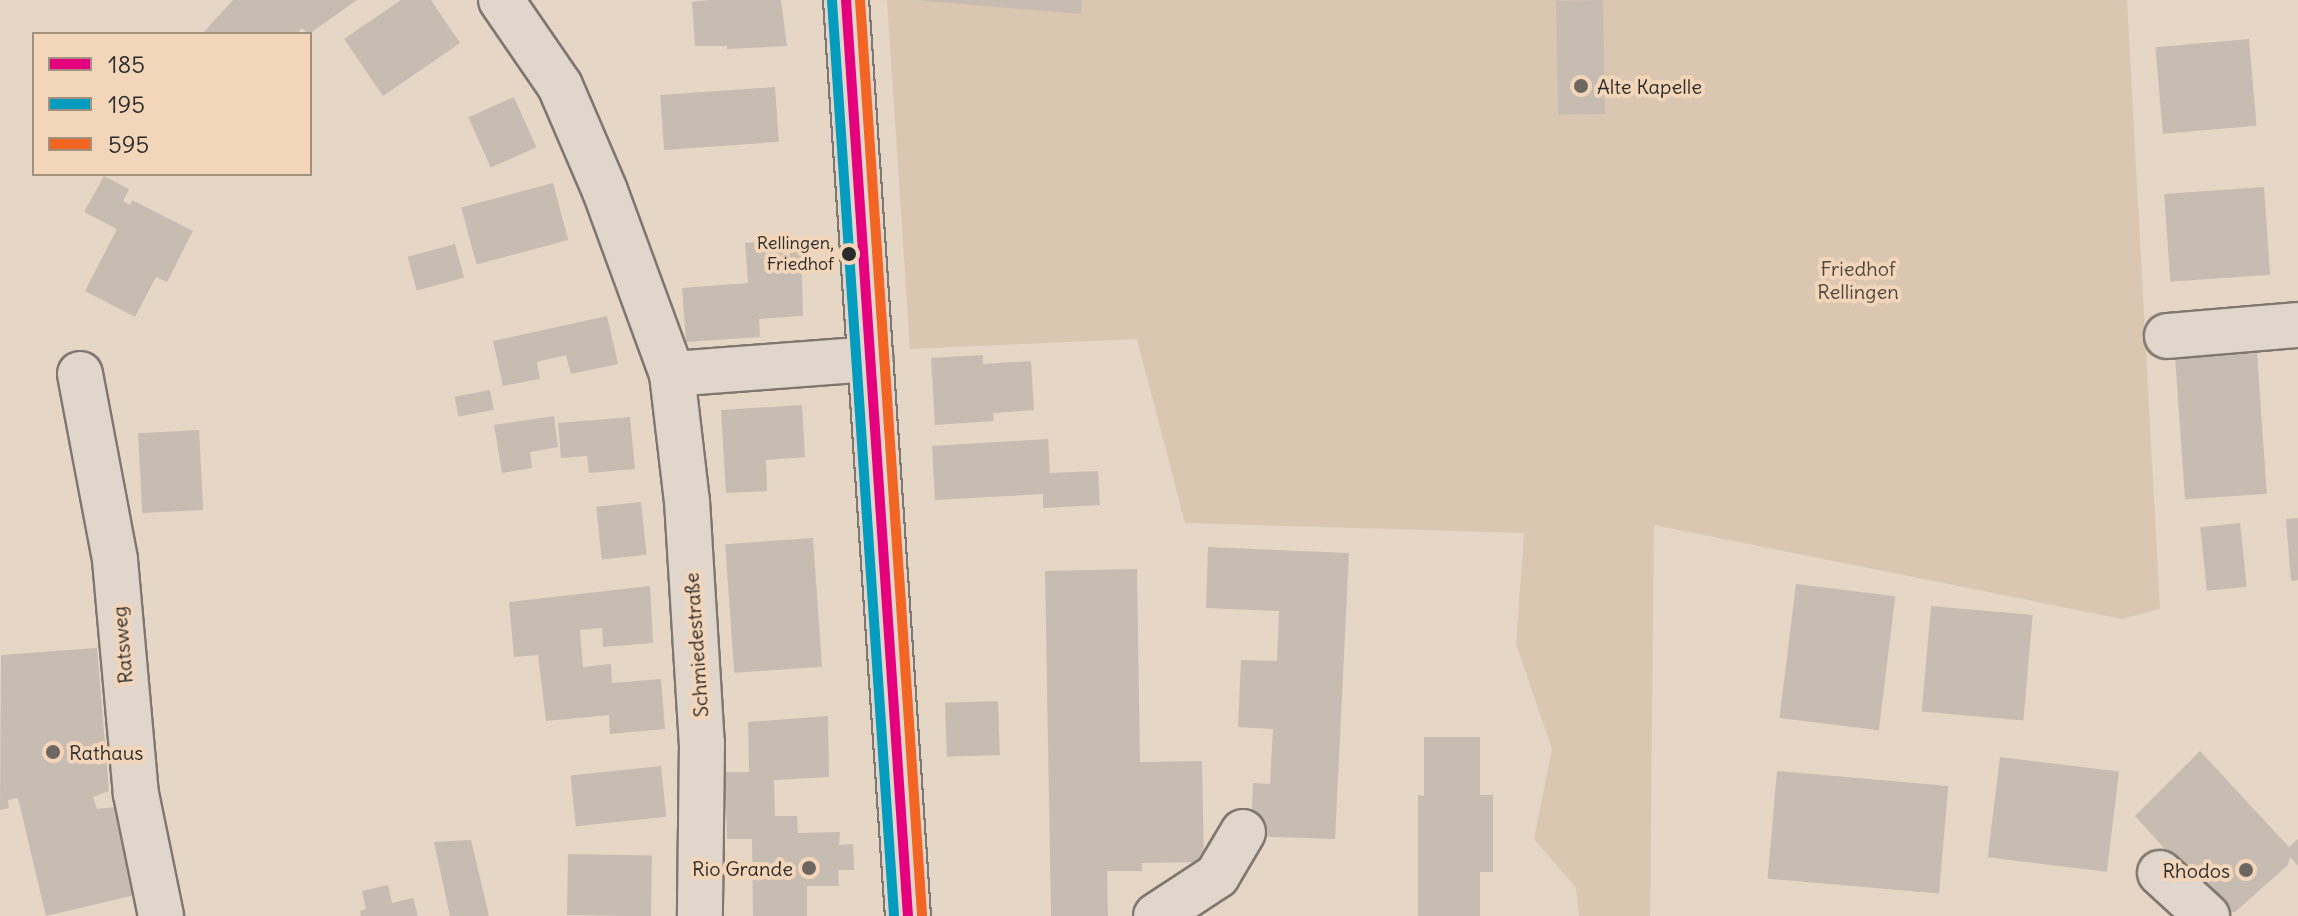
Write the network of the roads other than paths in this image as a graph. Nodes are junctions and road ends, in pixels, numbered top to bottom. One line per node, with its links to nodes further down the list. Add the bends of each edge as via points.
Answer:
1 (501, 0): 7 (street, Schmiedestraße, via 560,86)
2 (846, 0): 5 (street)
3 (2298, 325): 4 (street)
4 (2167, 336)
5 (870, 359): 7 (street); 12 (street)
6 (80, 374): 10 (street, Ratsweg, via 115,560 136,794)
7 (672, 374): 11 (street, Schmiedestraße, via 687,501 702,743)
8 (1243, 832): 13 (street, via 1217,876)
9 (2160, 873): 14 (street)
10 (161, 916)
11 (700, 916)
12 (908, 916)
13 (1156, 916)
14 (2207, 916)

